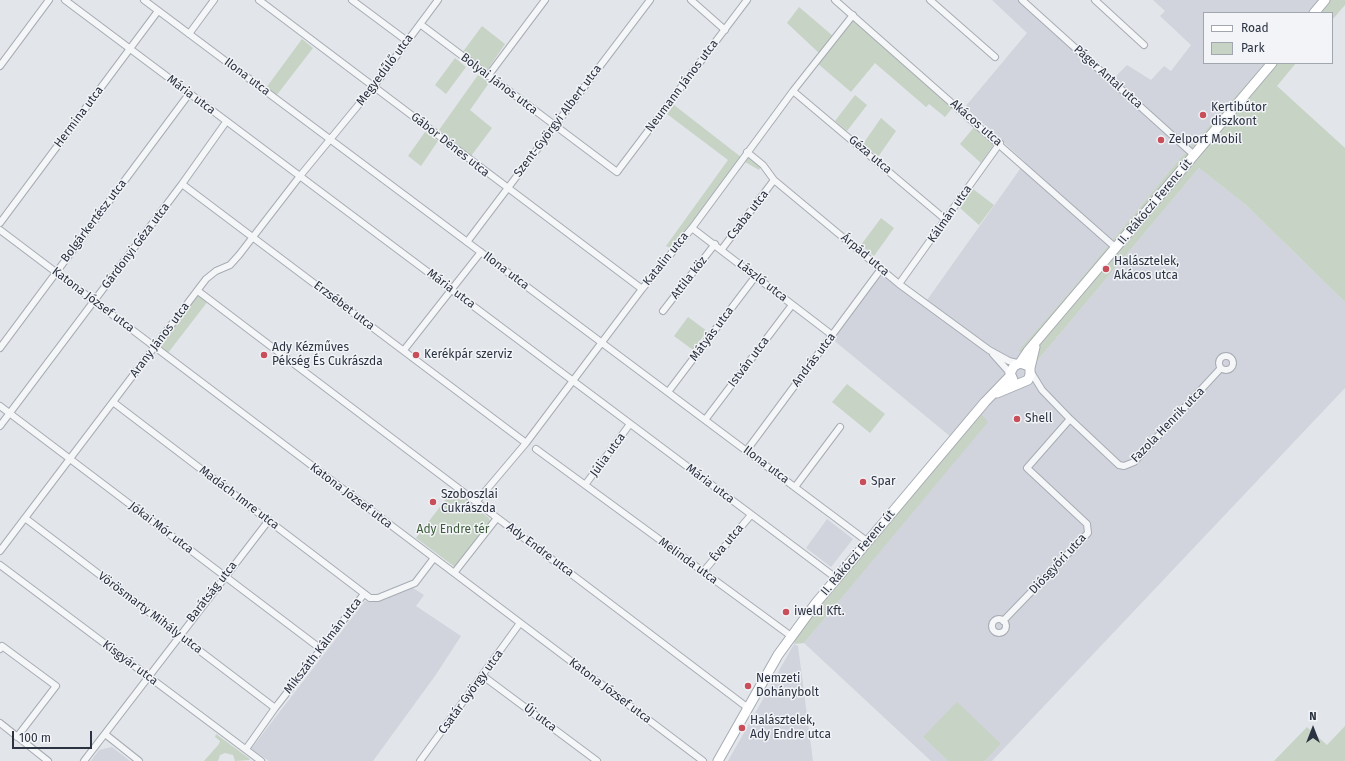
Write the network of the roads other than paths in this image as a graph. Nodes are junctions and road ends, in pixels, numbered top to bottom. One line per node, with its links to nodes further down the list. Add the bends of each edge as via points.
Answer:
1 (49, 0): 28 (street)
2 (65, 0): 25 (street, Mária utca)
3 (144, 0): 17 (street, Ilona utca)
4 (214, 0): 22 (street)
5 (259, 0): 30 (street, Gábor Dénes utca)
6 (352, 0): 23 (street)
7 (438, 0): 20 (street, Megyedűlő utca)
8 (545, 0): 29 (street)
9 (650, 0): 34 (street, Szent-Györgyi Albert utca)
10 (692, 0): 21 (street)
11 (747, 0): 21 (street, Neumann János utca)
12 (836, 0): 19 (street, Akácos utca)
13 (930, 0): 26 (street)
14 (1022, 0): 38 (street, Páger Antal utca)
15 (1095, 0): 24 (street)
16 (1325, 0): 18 (main road)
17 (158, 11): 22 (street, Ilona utca); 25 (street, Hermina utca)
18 (1315, 12)
19 (853, 15): 31 (street, Katalin utca); 36 (street, Akácos utca)
20 (420, 24): 23 (street, Megyedűlő utca); 29 (street, Bolyai János utca)
21 (725, 30): 39 (street, Neumann János utca)
22 (189, 34): 35 (street, Ilona utca)
23 (408, 41): 30 (street, Megyedűlő utca)
24 (1144, 45)
25 (129, 49): 32 (street, Mária utca); 45 (street, Hermina utca)
26 (995, 57)
27 (1271, 64): 38 (main road, II. Rákóczi Ferenc út)
28 (0, 66)
29 (488, 76): 34 (street, Bolyai János utca)
30 (374, 86): 35 (street, Megyedűlő utca); 43 (street, Gábor Dénes utca)
31 (793, 91): 37 (street, Katalin utca); 44 (street, Géza utca)
32 (189, 94): 33 (street, Mária utca); 55 (street, Bolgárkertész utca)
33 (226, 122): 40 (street, Mária utca); 42 (street, Gárdonyi Géza utca)
34 (554, 126): 39 (street, Bolyai János utca); 43 (street, Szent-Györgyi Albert utca)
35 (330, 138): 40 (street, Arany János utca); 49 (street, Ilona utca)
36 (1000, 143): 44 (street, Kálmán utca); 51 (street, Akácos utca)
37 (747, 152): 41 (street, Árpád utca, via 763,165); 46 (street, Katalin utca)
38 (1194, 155): 51 (main road, II. Rákóczi Ferenc út)
39 (617, 172)
40 (300, 176): 48 (street, Arany János utca); 59 (street, Mária utca)
41 (774, 180): 52 (street, Csaba utca); 54 (street, Árpád utca)
42 (182, 184): 48 (street, Erzsébet utca); 61 (street, Gárdonyi Géza utca)
43 (507, 188): 49 (street, Szent-Györgyi Albert utca); 58 (street, Gábor Dénes utca)
44 (946, 220): 57 (street, Kálmán utca)
45 (0, 223)
46 (692, 228): 50 (street, László utca); 58 (street, Katalin utca)
47 (0, 230): 55 (street, Katona József utca)
48 (252, 238): 60 (street, Arany János utca, via 230,265 211,274); 69 (street, Erzsébet utca)
49 (467, 242): 53 (street, Ilona utca)
50 (715, 244): 52 (street, László utca); 63 (street, Attila köz)
51 (1116, 248): 65 (main road, II. Rákóczi Ferenc út)
52 (722, 249): 56 (street, László utca)
53 (481, 252): 59 (street); 66 (street, Ilona utca)
54 (881, 269): 57 (street, Árpád utca); 64 (street, András utca)
55 (56, 272): 61 (street, Katona József utca); 67 (street, Bolgárkertész utca)
56 (755, 277): 62 (street, László utca); 78 (street, Mátyás utca)
57 (900, 284): 70 (street, Árpád utca)
58 (642, 289): 66 (street, Katalin utca)
59 (452, 290): 69 (street); 75 (street, Mária utca)
60 (198, 291): 68 (street, Arany János utca); 94 (street, Ady Endre utca)
61 (94, 302): 68 (street, Katona József utca); 82 (street, Gárdonyi Géza utca)
62 (792, 304): 64 (street, László utca); 84 (street, István utca)
63 (664, 311)
64 (832, 336): 90 (street, András utca)
65 (1038, 340): 71 (main road, II. Rákóczi Ferenc út); 73 (main road, II. Rákóczi Ferenc út)
66 (602, 343): 75 (street, Katalin utca); 78 (street, Ilona utca)
67 (0, 348)
68 (154, 348): 80 (street, Arany János utca); 101 (street, Katona József utca)
69 (404, 350): 88 (street, Erzsébet utca)
70 (989, 350): 71 (street, Árpád utca, via 1009,361); 74 (street, Árpád utca)
71 (1019, 363): 73 (main road); 74 (main road, II. Rákóczi Ferenc út)
72 (1221, 368): 83 (street, Fazola Henrik utca, via 1128,466 1119,465)
73 (1030, 370): 76 (main road, II. Rákóczi Ferenc út, via 1030,378); 77 (street)
74 (1010, 374): 76 (main road, via 1012,379); 79 (main road, II. Rákóczi Ferenc út)
75 (573, 381): 85 (street, Mária utca); 88 (street, Katalin utca)
76 (1022, 383): 77 (street); 79 (main road, II. Rákóczi Ferenc út)
77 (1042, 390): 83 (street, Fazola Henrik utca)
78 (668, 392): 84 (street, Ilona utca)
79 (990, 397): 99 (main road, II. Rákóczi Ferenc út)
80 (113, 402): 91 (street, Arany János utca); 98 (street, Madách Imre utca)
81 (0, 406): 82 (street, Jókai Mór utca)
82 (9, 414): 86 (street, Gárdonyi Géza utca); 91 (street, Jókai Mór utca)
83 (1070, 419): 108 (street, Diósgyőri utca, via 1027,468 1087,524 1088,533)
84 (705, 420): 90 (street, Ilona utca)
85 (630, 424): 92 (street, Júlia utca); 95 (street, Mária utca)
86 (0, 426)
87 (840, 427): 93 (street)
88 (526, 443): 94 (street, Katalin utca)
89 (536, 450): 92 (street, Melinda utca)
90 (747, 450): 93 (street, Ilona utca)
91 (70, 460): 96 (street, Arany János utca); 105 (street, Jókai Mór utca)
92 (585, 485): 103 (street, Melinda utca)
93 (795, 487): 99 (street, Ilona utca)
94 (477, 501): 97 (street, Ady Endre utca)
95 (751, 515): 103 (street, Éva utca); 106 (street, Mária utca)
96 (25, 518): 100 (street, Arany János utca); 110 (street, Vörösmarty Mihály utca)
97 (497, 518): 104 (street); 117 (street, Ady Endre utca)
98 (268, 520): 105 (street, Barátság utca); 107 (street, Madách Imre utca)
99 (868, 542): 106 (main road, II. Rákóczi Ferenc út)
100 (0, 552)
101 (434, 558): 104 (street, Katona József utca); 107 (street, Mikszáth Kálmán utca, via 415,583 378,598)
102 (0, 565): 114 (street, Kisgyár utca)
103 (703, 572): 111 (street, Melinda utca)
104 (454, 573): 109 (street, Katona József utca)
105 (225, 576): 110 (street, Barátság utca); 113 (street, Jókai Mór utca)
106 (836, 578): 111 (main road, II. Rákóczi Ferenc út)
107 (364, 594): 113 (street, Mikszáth Kálmán utca)
108 (1004, 621)
109 (520, 623): 115 (street, Csatár György utca); 128 (street, Katona József utca)
110 (179, 634): 114 (street, Barátság utca); 116 (street, Vörösmarty Mihály utca)
111 (791, 636): 117 (main road, II. Rákóczi Ferenc út)
112 (1, 648): 120 (street, via 56,686)
113 (321, 649): 116 (street, Mikszáth Kálmán utca)
114 (147, 676): 119 (street, Barátság utca); 121 (street, Kisgyár utca)
115 (483, 676): 126 (street, Csatár György utca); 127 (street, Új utca)
116 (275, 708): 121 (street, Mikszáth Kálmán utca)
117 (748, 708): 129 (main road, II. Rákóczi Ferenc út)
118 (0, 723): 120 (street)
119 (105, 734): 123 (street, Barátság utca); 124 (street)
120 (17, 737): 122 (street)
121 (246, 749): 125 (street, Kisgyár utca)
122 (48, 761)
123 (84, 761)
124 (139, 761)
125 (261, 761)
126 (420, 761)
127 (597, 761)
128 (703, 761)
129 (718, 761)

